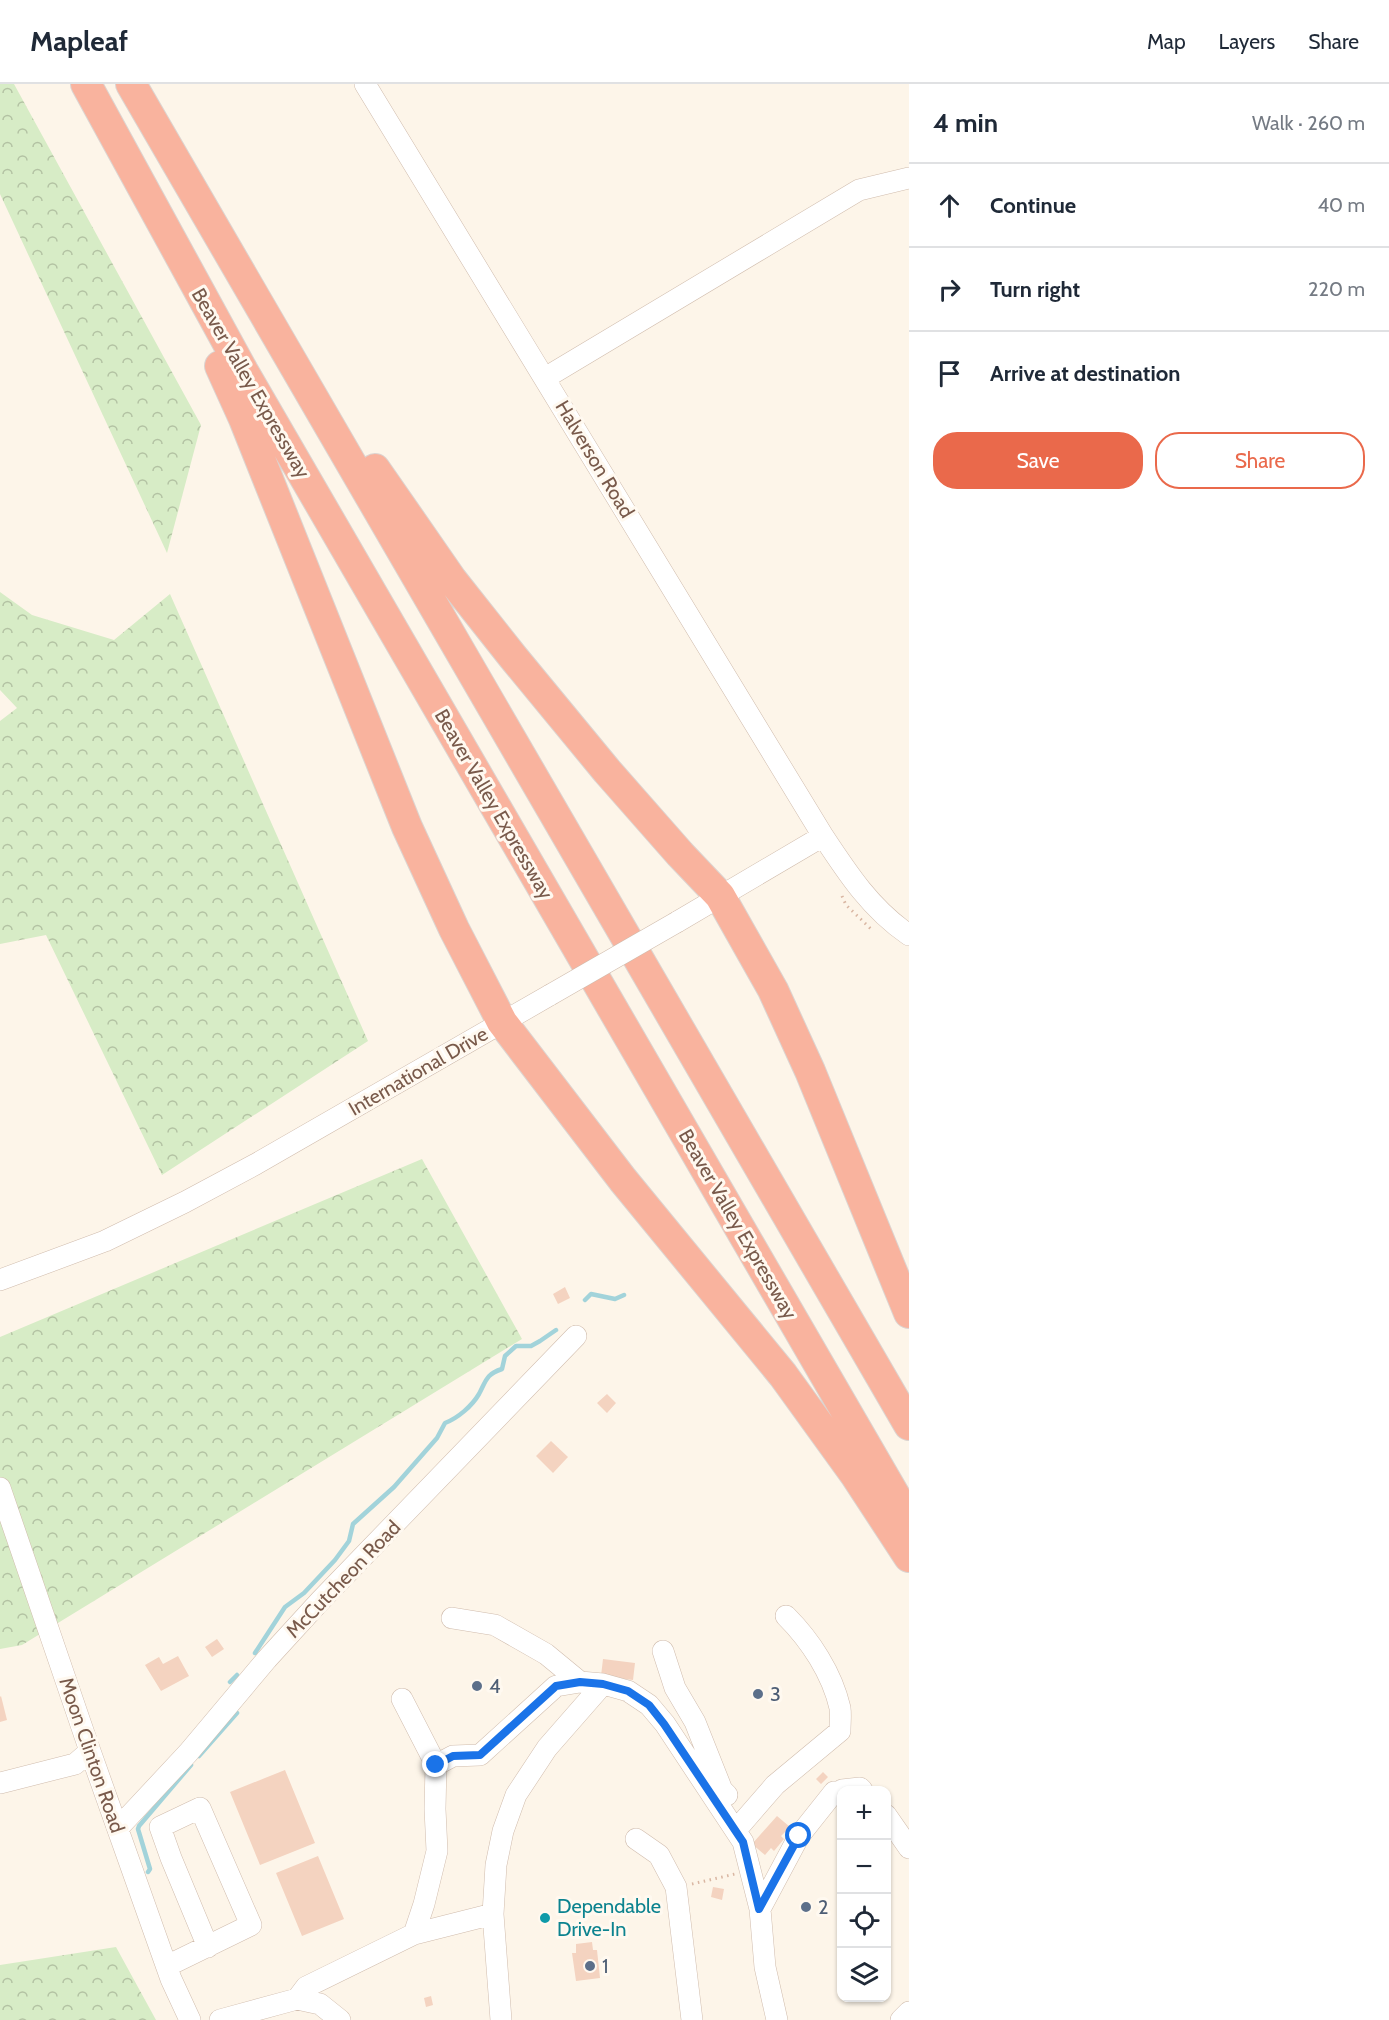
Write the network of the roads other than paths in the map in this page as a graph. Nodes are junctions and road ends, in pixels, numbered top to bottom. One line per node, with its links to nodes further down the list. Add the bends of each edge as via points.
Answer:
1 (86, 84): 4 (highway, Beaver Valley Expressway)
2 (131, 84): 8 (highway, via 388,489 446,572 607,771); 14 (highway)
3 (365, 84): 6 (street, Halverson Road)
4 (110, 129): 10 (highway, via 244,419 407,827); 16 (highway, Beaver Valley Expressway, via 249,381)
5 (909, 177): 6 (street, via 859,190)
6 (545, 378): 7 (street, Halverson Road)
7 (823, 836): 8 (street, International Drive); 9 (street, Halverson Road, via 870,902)
8 (720, 896): 10 (street, International Drive, bridge); 12 (highway, via 773,990 810,1071)
9 (909, 935)
10 (502, 1022): 11 (street, International Drive, via 185,1202 105,1241); 17 (highway, via 610,1163 783,1375)
11 (0, 1280)
12 (909, 1313)
13 (576, 1336): 32 (street, McCutcheon Road, via 320,1601)
14 (909, 1425)
15 (0, 1488): 26 (street, Moon Clinton Road)
16 (909, 1520)
17 (909, 1557)
18 (786, 1616): 31 (street, via 801,1631 829,1679 840,1708 840,1731 775,1785)
19 (452, 1618): 21 (street, via 495,1625 546,1654)
20 (663, 1651): 23 (street)
21 (580, 1682): 22 (street); 27 (street, via 556,1686 480,1755 453,1756)
22 (603, 1684): 25 (street, via 628,1691); 36 (street, via 547,1748 516,1795 496,1865)
23 (675, 1688): 25 (street); 31 (street, via 695,1722 722,1790)
24 (402, 1699): 27 (street)
25 (649, 1705): 31 (street)
26 (90, 1751): 28 (street, via 75,1764); 32 (street, Moon Clinton Road)
27 (436, 1765): 37 (street, via 437,1851)
28 (0, 1783)
29 (837, 1791): 35 (street, via 799,1836)
30 (891, 1822): 34 (street)
31 (741, 1824): 35 (street)
32 (118, 1828): 39 (street, Moon Clinton Road)
33 (636, 1839): 46 (street, via 659,1855 676,1887)
34 (909, 1848)
35 (759, 1909): 47 (street, via 765,1967)
36 (493, 1914): 37 (street); 45 (street)
37 (414, 1934): 40 (street, via 306,1987)
38 (208, 1947): 38 (street, via 252,1925 200,1808 160,1827); 39 (street)
39 (167, 1966): 42 (street, Moon Clinton Road)
40 (297, 1999): 43 (street); 44 (street, via 320,2004)
41 (909, 2012): 48 (street)
42 (190, 2020)
43 (220, 2020)
44 (339, 2020)
45 (501, 2020)
46 (692, 2020)
47 (777, 2020)
48 (901, 2020)

